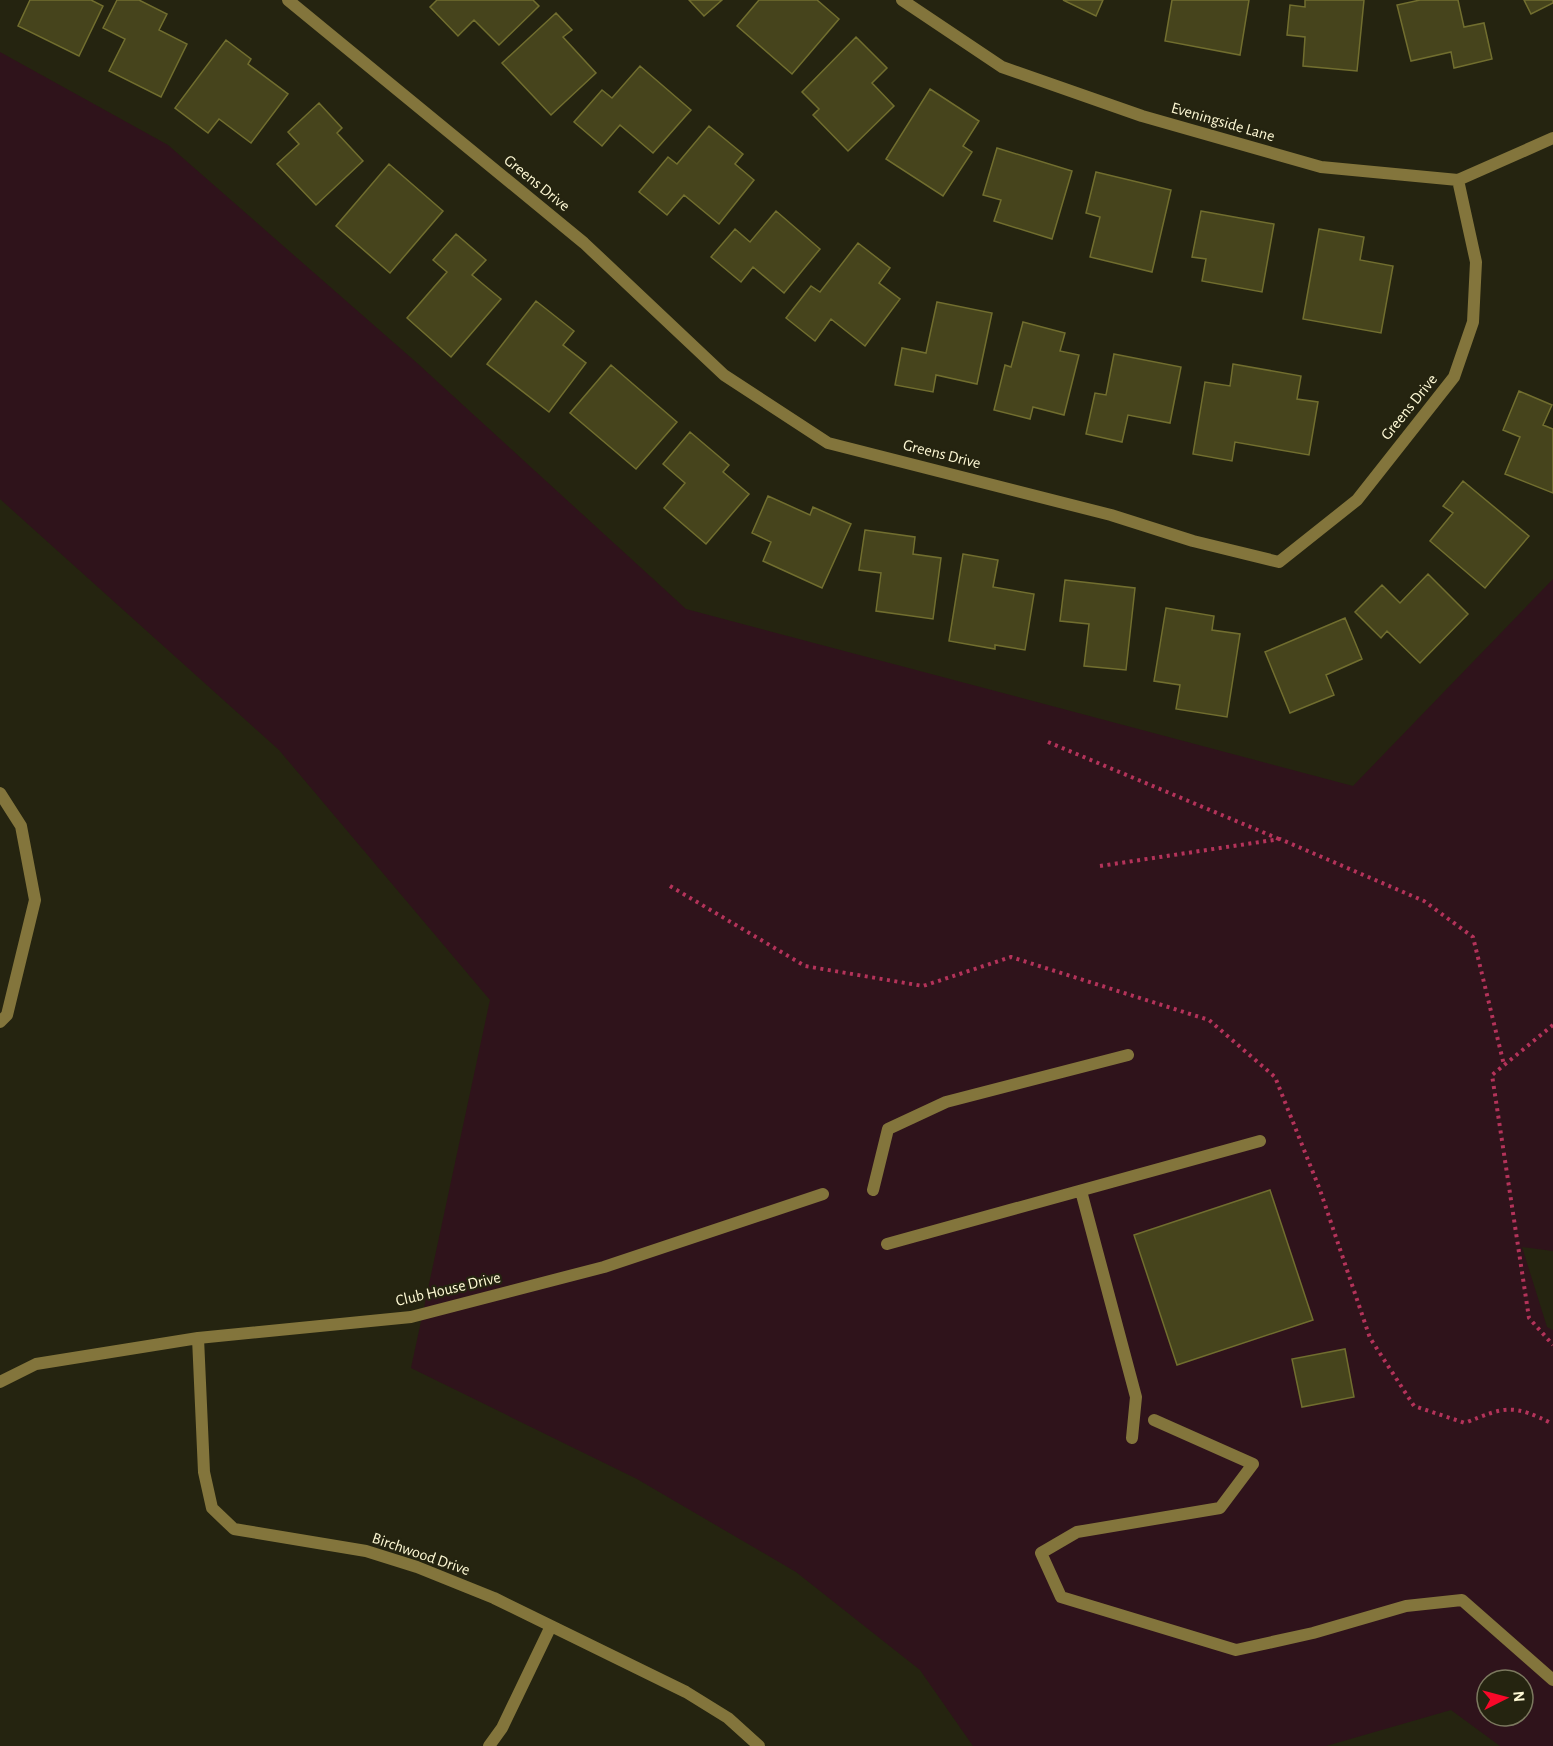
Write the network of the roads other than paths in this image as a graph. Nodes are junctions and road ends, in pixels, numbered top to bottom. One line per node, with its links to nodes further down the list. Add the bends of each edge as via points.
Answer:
1 (288, 0): 4 (street, Greens Drive, via 584,243 724,375 828,443 1279,562 1357,500 1454,377 1473,322 1476,262)
2 (902, 0): 4 (street, Eveningside Lane, via 1002,67 1142,116 1321,167)
3 (1553, 138): 4 (street, Eveningside Lane)
4 (1458, 180)
5 (0, 793): 6 (street, via 21,826 35,900 7,1015)
6 (0, 1022)
7 (1128, 1055): 9 (street, via 946,1102 888,1129)
8 (1260, 1141): 10 (street)
9 (873, 1190)
10 (1081, 1191): 12 (street); 16 (street, via 1136,1397)
11 (823, 1194): 13 (street, Club House Drive, via 604,1267 411,1317)
12 (887, 1244)
13 (198, 1338): 14 (street, Club House Drive, via 36,1364); 17 (street, Birchwood Drive, via 204,1472 212,1508 234,1529 366,1551 495,1598)
14 (0, 1382)
15 (1154, 1420): 18 (street, via 1253,1464 1220,1508 1077,1532 1041,1553 1061,1598 1236,1650 1406,1606 1462,1600)
16 (1132, 1438)
17 (551, 1626): 19 (street, via 502,1728); 20 (street, Birchwood Drive, via 686,1692 728,1718)
18 (1553, 1680)
19 (489, 1746)
20 (759, 1746)

